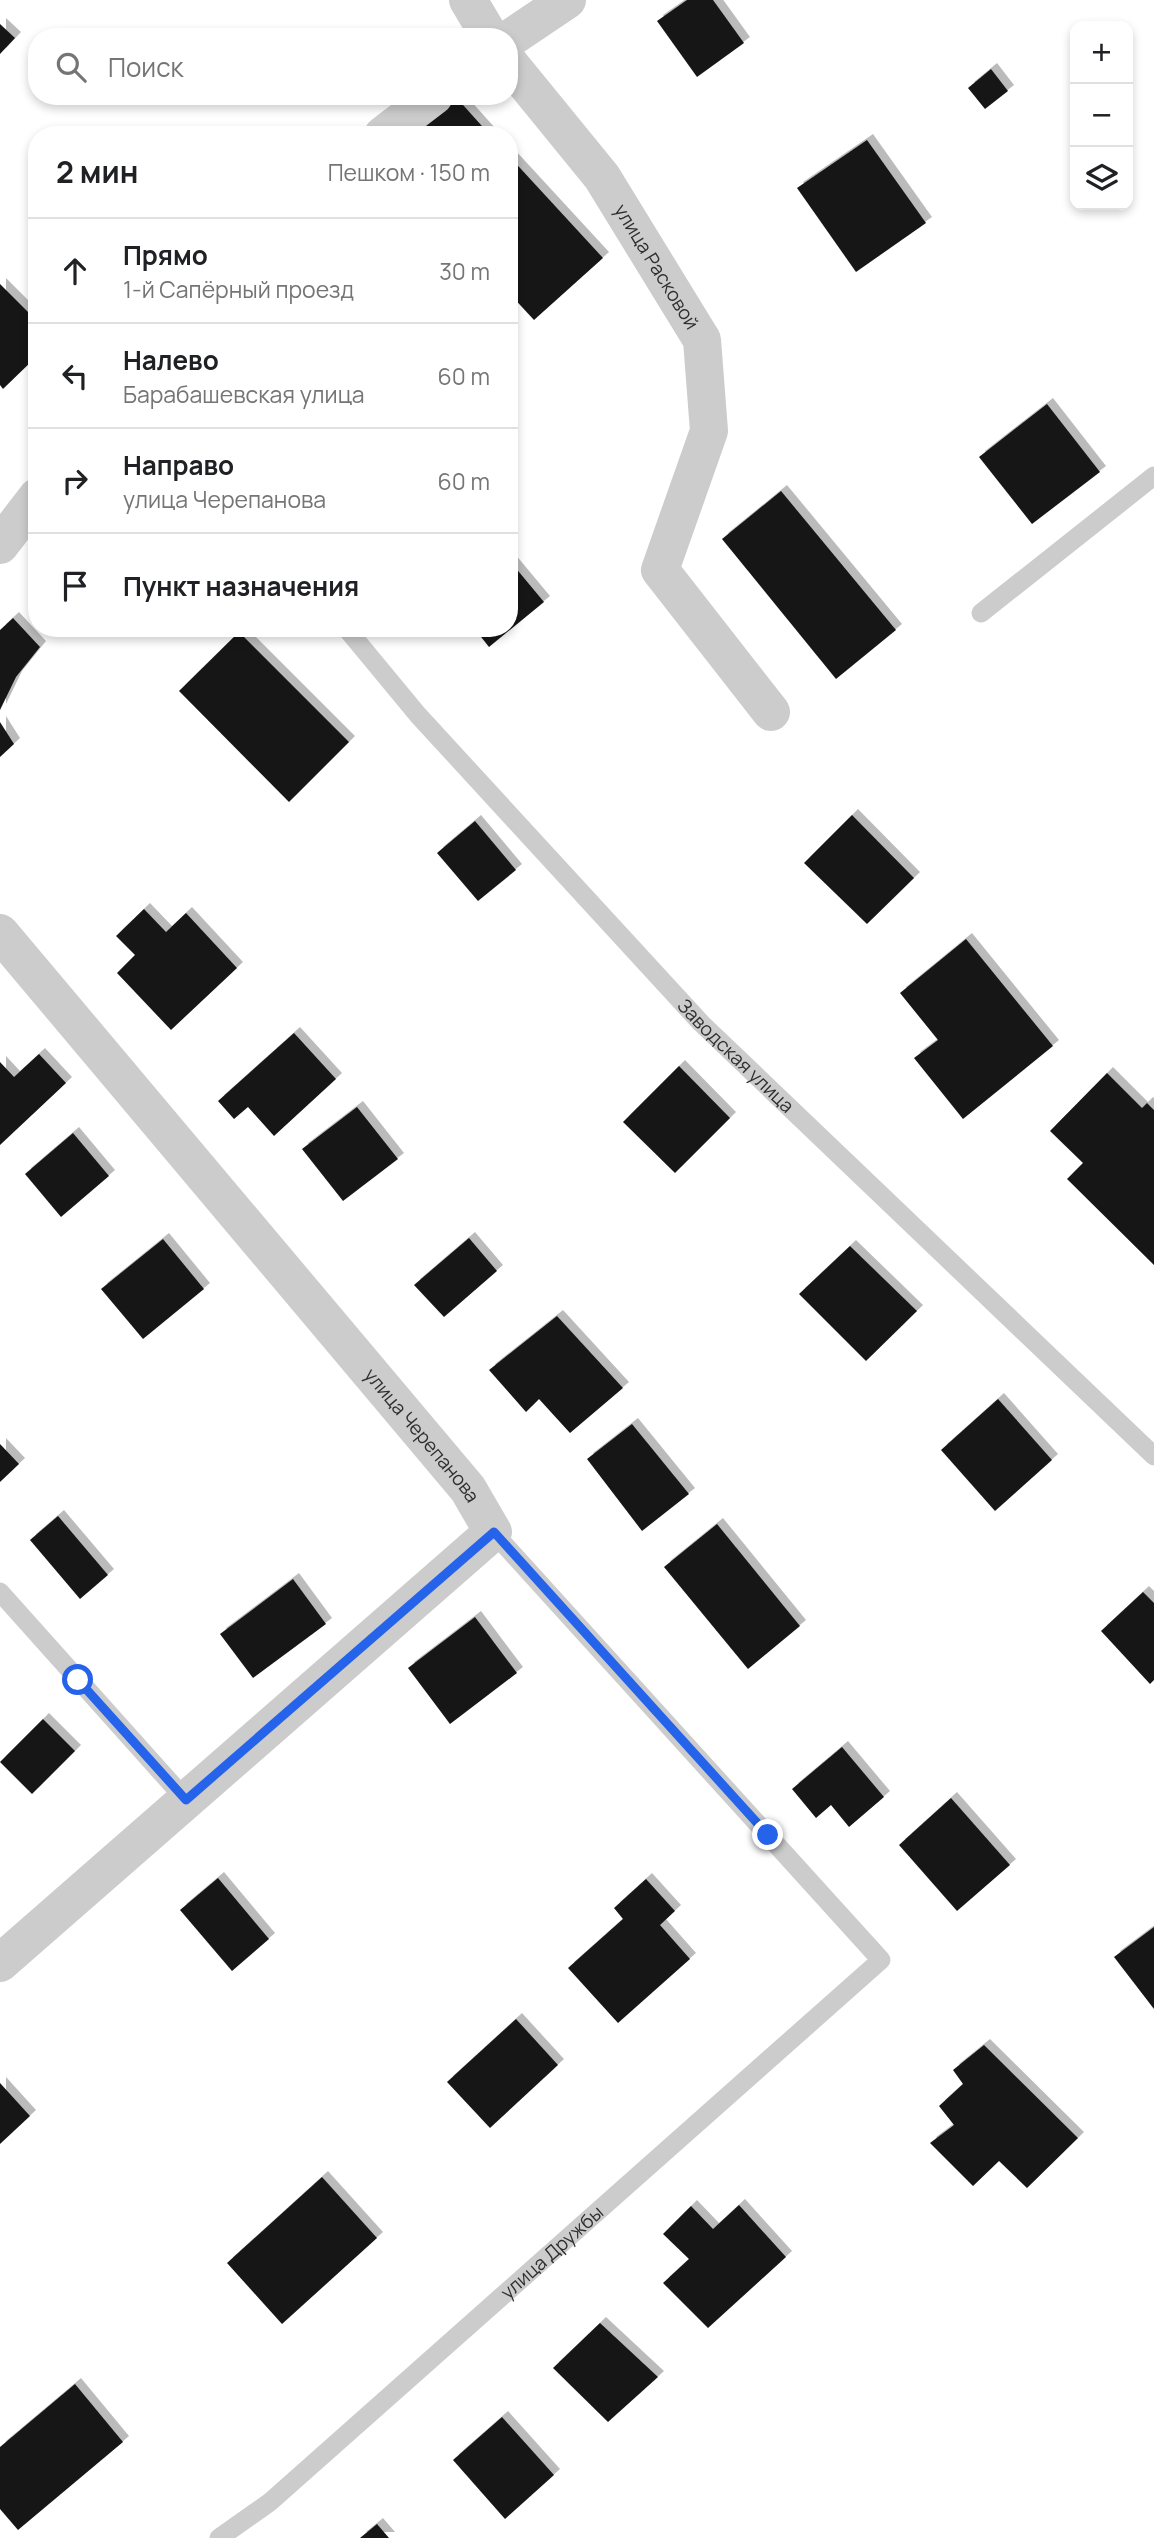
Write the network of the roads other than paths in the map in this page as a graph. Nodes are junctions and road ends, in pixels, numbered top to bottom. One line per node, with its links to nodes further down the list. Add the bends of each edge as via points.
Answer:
1 (468, 0): 3 (street)
2 (567, 0): 4 (street)
3 (485, 28)
4 (518, 33)
5 (518, 74): 13 (street, улица Расковой, via 602,177 702,340 709,432 660,570)
6 (422, 105): 7 (street)
7 (395, 126)
8 (1154, 476): 11 (lane)
9 (28, 509): 10 (street)
10 (0, 545)
11 (981, 613)
12 (353, 637): 15 (lane, Заводская улица, via 418,715 702,1023)
13 (771, 712)
14 (0, 933): 16 (street, улица Черепанова, via 468,1489)
15 (1154, 1456)
16 (494, 1532): 18 (street); 19 (lane, улица Черепанова)
17 (0, 1591): 18 (lane)
18 (186, 1800): 20 (street)
19 (881, 1960): 21 (lane, улица Дружбы, via 270,2502)
20 (0, 1962)
21 (219, 2538)

